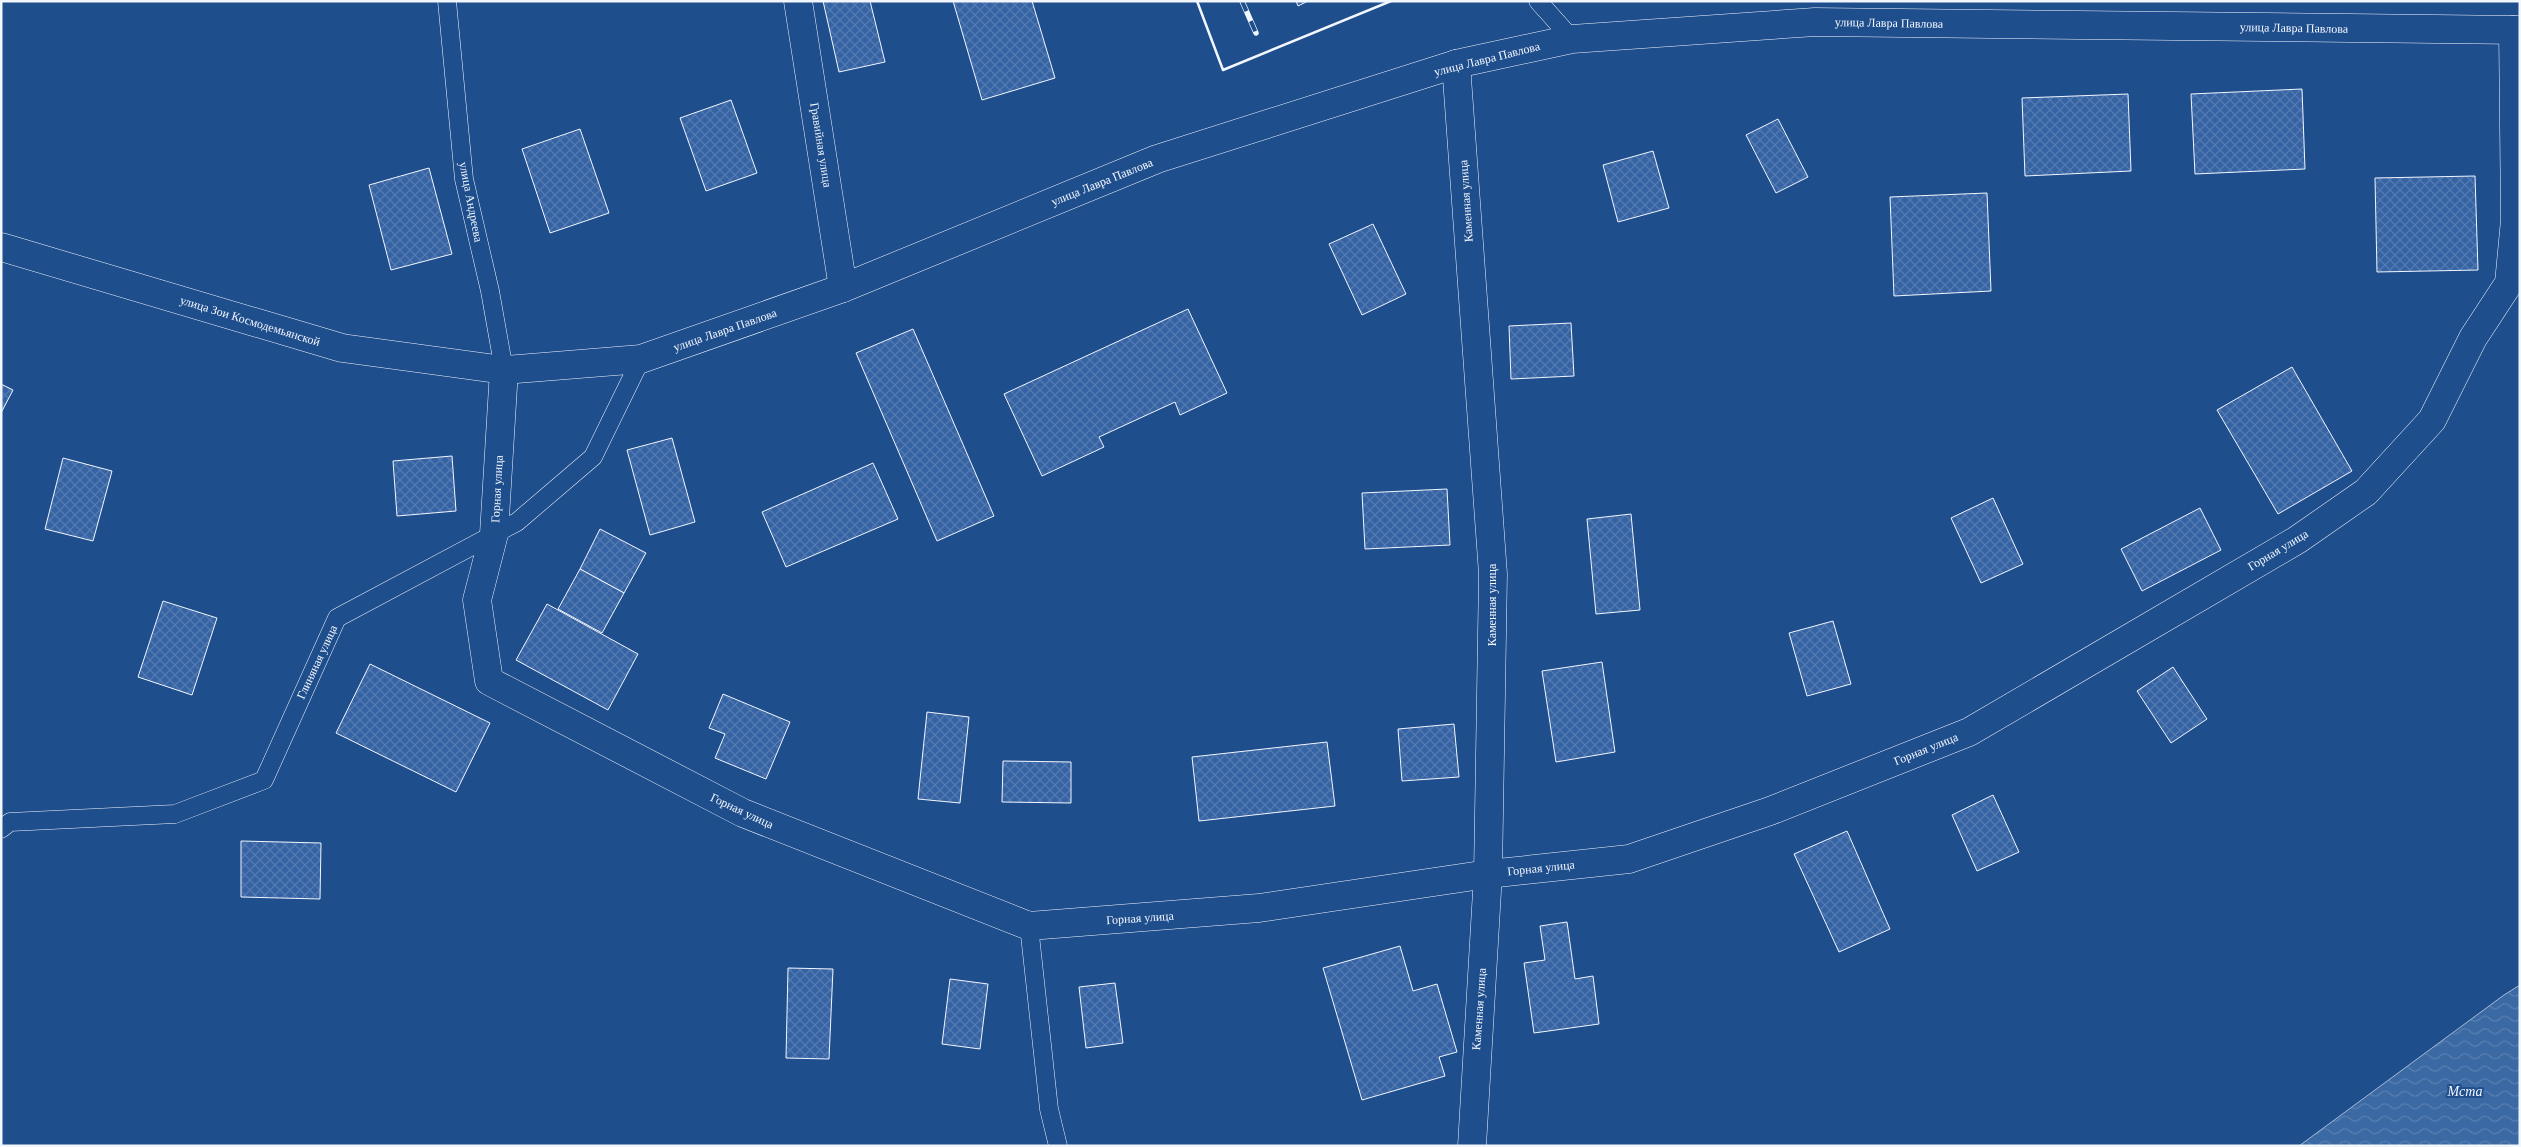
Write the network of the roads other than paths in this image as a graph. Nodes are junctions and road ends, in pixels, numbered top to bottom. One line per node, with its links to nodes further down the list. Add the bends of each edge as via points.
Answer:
1 (447, 1): 10 (lane, улица Андреева, via 464,179)
2 (798, 1): 8 (street, Гравийная улица)
3 (1538, 1): 5 (lane)
4 (2516, 30): 5 (street, улица Лавра Павлова, via 1815,22); 13 (street, Горная улица, via 2515,220 2509,284 2473,338 2432,420 2366,492 2296,540 1969,732 1770,811 1629,859)
5 (1572, 39): 6 (street, улица Лавра Павлова)
6 (1456, 64): 8 (street, улица Лавра Павлова, via 1157,159); 13 (street, Каменная улица, via 1493,574)
7 (1, 246): 10 (street, улица Зои Космодемьянской, via 342,348)
8 (843, 288): 9 (street, улица Лавра Павлова)
9 (641, 359): 10 (street, улица Лавра Павлова); 11 (lane, Глиняная улица, via 593,457 517,522)
10 (504, 370): 11 (street, Горная улица)
11 (494, 534): 12 (lane, Глиняная улица, via 337,618 264,780 175,814 10,822); 14 (street, Горная улица, via 477,600 489,681 743,813)
12 (1, 829)
13 (1488, 874): 14 (street, Горная улица, via 1259,908); 16 (street, Каменная улица)
14 (1029, 926): 15 (lane, via 1049,1109)
15 (1058, 1146)
16 (1472, 1146)

